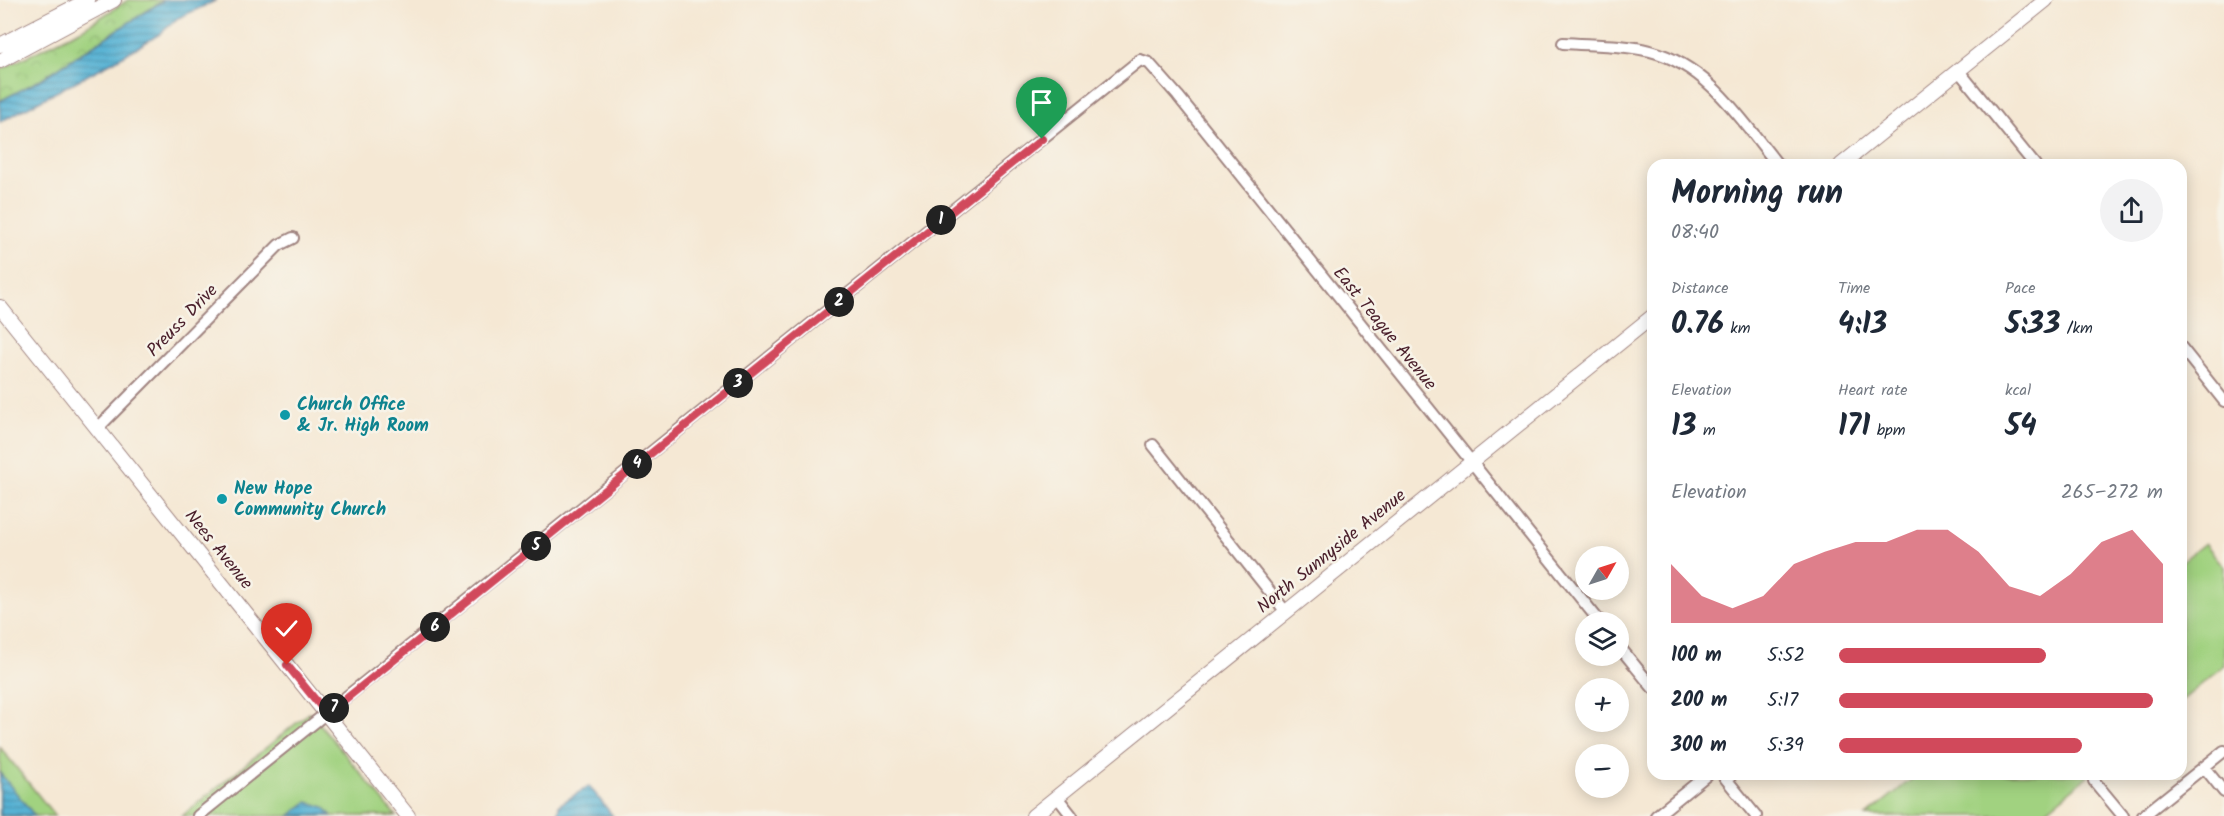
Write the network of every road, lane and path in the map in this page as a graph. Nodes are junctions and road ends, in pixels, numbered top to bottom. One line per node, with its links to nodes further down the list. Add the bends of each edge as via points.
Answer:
1 (88, 0): 5 (main road)
2 (114, 0): 6 (main road)
3 (2046, 0): 7 (main road)
4 (1563, 43): 8 (street, via 1650,51 1687,65 1711,84)
5 (0, 45)
6 (0, 61)
7 (1958, 70): 9 (main road); 10 (street)
8 (1773, 159)
9 (1849, 159)
10 (2030, 159)
11 (293, 238): 16 (street, Preuss Drive, via 279,245)
12 (0, 307): 16 (main road, Nees Avenue)
13 (1647, 321): 18 (main road, North Sunnyside Avenue)
14 (2187, 355): 15 (street)
15 (2224, 401)
16 (97, 429): 23 (main road, Nees Avenue)
17 (1153, 445): 19 (street)
18 (1471, 464): 19 (main road, North Sunnyside Avenue); 20 (street, East Teague Avenue); 23 (street, East Teague Avenue, via 1178,96 1149,63 1140,60)
19 (1286, 612): 30 (main road, North Sunnyside Avenue)
20 (1592, 612)
21 (1629, 659): 22 (street)
22 (1647, 681)
23 (327, 714): 31 (street); 32 (main road, Nees Avenue)
24 (2224, 751): 25 (street)
25 (2204, 767): 29 (street); 38 (street)
26 (1701, 780): 35 (street)
27 (1727, 780): 36 (street)
28 (2094, 781): 37 (street)
29 (2224, 792)
30 (1057, 797): 33 (main road, North Sunnyside Avenue); 34 (street)
31 (198, 816)
32 (408, 816)
33 (1033, 816)
34 (1072, 816)
35 (1656, 816)
36 (1756, 816)
37 (2123, 816)
38 (2143, 816)

